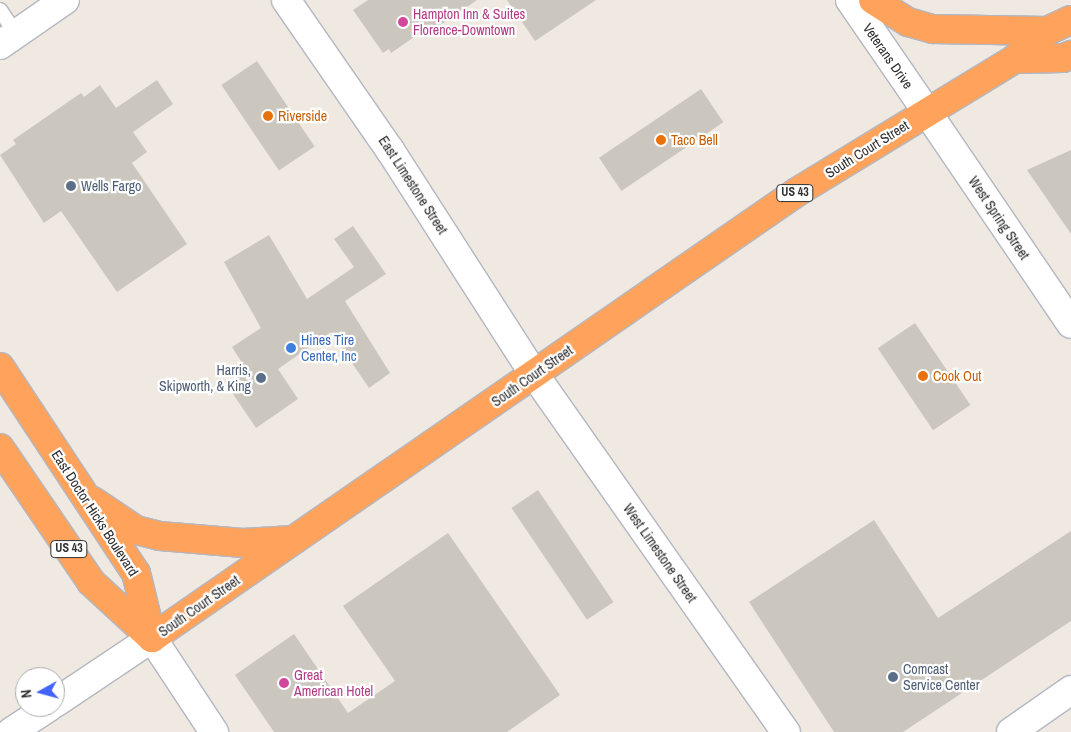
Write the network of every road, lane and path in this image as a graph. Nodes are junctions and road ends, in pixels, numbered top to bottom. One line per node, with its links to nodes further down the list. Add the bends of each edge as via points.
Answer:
1 (65, 0): 7 (street)
2 (286, 0): 13 (street, East Limestone Street, via 390,150)
3 (850, 0): 10 (street, Veterans Drive)
4 (873, 0): 6 (highway, via 908,22 933,29)
5 (0, 10): 7 (lane)
6 (1059, 25): 9 (highway, US 43)
7 (8, 39)
8 (1071, 55): 9 (highway, US 43)
9 (1015, 59): 10 (highway, South Court Street / US 43)
10 (927, 112): 11 (street, West Spring Street); 13 (highway, South Court Street / US 43, via 797,192)
11 (1071, 324)
12 (0, 367): 15 (highway, East Doctor Hicks Boulevard)
13 (534, 374): 16 (highway, South Court Street / US 43); 23 (street, West Limestone Street)
14 (0, 448): 17 (highway, US 43, via 90,582)
15 (85, 496): 16 (highway, via 136,530 160,536 243,543); 17 (highway, East Doctor Hicks Boulevard, via 136,573)
16 (294, 540): 17 (highway, South Court Street / US 43)
17 (152, 638): 19 (street, South Court Street); 22 (street)
18 (1071, 690): 24 (street)
19 (65, 696)
20 (34, 717): 21 (street)
21 (11, 732)
22 (214, 732)
23 (786, 732)
24 (1011, 732)

